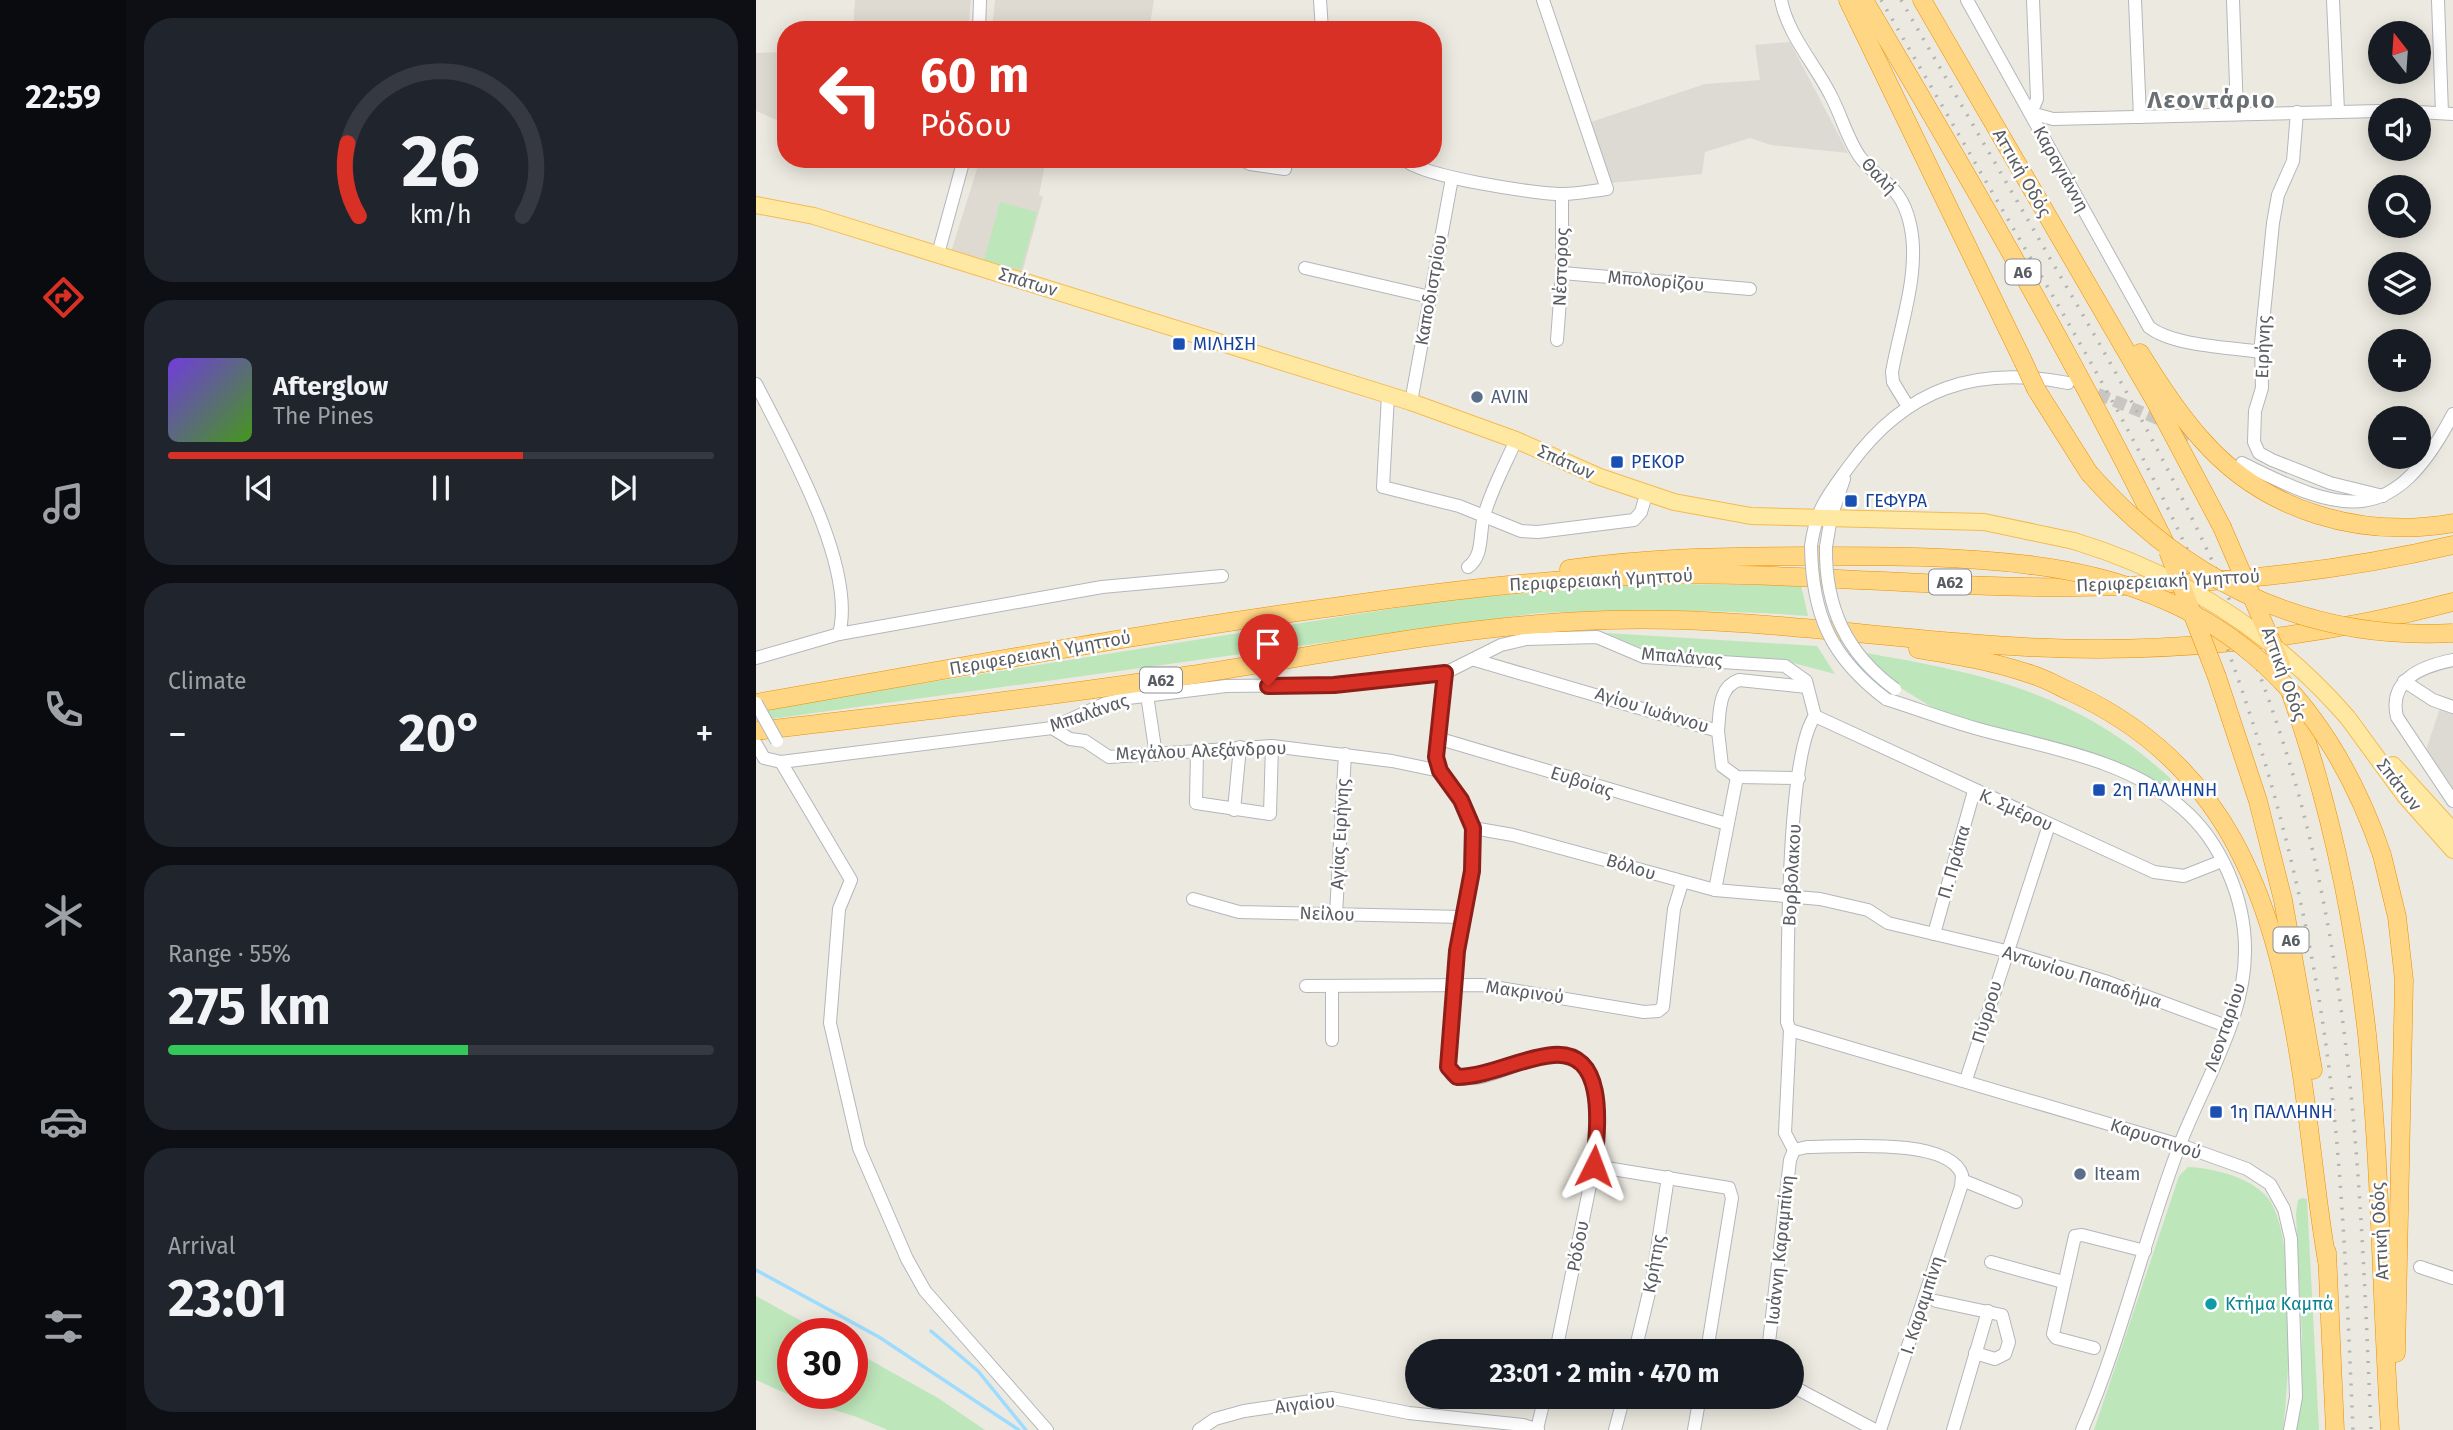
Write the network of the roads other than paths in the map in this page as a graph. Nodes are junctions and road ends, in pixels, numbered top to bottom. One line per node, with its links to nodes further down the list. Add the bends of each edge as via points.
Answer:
1 (980, 0): 14 (street)
2 (1320, 0): 15 (street)
3 (1543, 0): 28 (street, via 1607,190)
4 (1781, 0): 42 (street, Θαλή, via 1790,29 1828,90 1860,157 1897,192 1910,223 1913,251 1892,372)
5 (1848, 0): 57 (highway, bridge, via 2036,388 2089,472 2153,536 2240,593 2330,624 2418,635)
6 (1864, 0): 116 (highway, Α6, bridge, via 2098,408 2168,551 2217,677 2258,801 2295,961 2320,1125)
7 (1922, 0): 30 (highway, Αττική Οδός)
8 (1967, 0): 19 (street, Καραγιάννη)
9 (2033, 0): 19 (street, via 2037,99)
10 (2135, 0): 22 (street)
11 (2233, 0): 20 (street)
12 (2333, 0): 16 (street)
13 (2438, 0): 21 (street)
14 (979, 21)
15 (1321, 21)
16 (2338, 111): 17 (street); 18 (street)
17 (2368, 111)
18 (2297, 112): 20 (street); 37 (street, Ειρήνης, via 2293,161 2275,206)
19 (2031, 113): 22 (street, via 2053,119); 37 (street, Καραγιάννη, via 2141,316 2159,335)
20 (2238, 113): 22 (street)
21 (2447, 114)
22 (2140, 117)
23 (962, 168): 31 (street)
24 (1278, 168): 26 (street)
25 (1414, 168): 27 (street)
26 (1285, 169)
27 (1452, 178): 28 (street); 35 (street, Καποδιστρίου)
28 (1562, 195): 33 (street, Νέστορος)
29 (756, 205): 31 (main road, Σπάτων, via 814,216)
30 (2043, 208): 50 (highway, via 2080,254 2181,415 2242,477 2297,508 2339,521 2401,528); 144 (highway, Αττική Οδός, bridge, via 2178,441 2222,527 2281,664 2308,744 2333,836 2360,984 2374,1122)
31 (938, 254): 40 (main road, Σπάτων)
32 (1305, 268): 35 (street)
33 (1562, 272): 34 (street, Μπολορίζου); 36 (street, Νέστορος)
34 (1749, 289)
35 (1430, 297): 41 (street, Καποδιστρίου)
36 (1558, 340)
37 (2260, 352): 47 (street, Ειρήνης, via 2262,388 2253,430 2259,453 2330,483)
38 (2068, 383): 42 (street, Λεονταρίου, via 2039,377 1986,379 1965,382)
39 (756, 384): 58 (street, via 798,466 823,532 842,597)
40 (1388, 396): 41 (main road, Σπάτων); 48 (street, via 1383,487)
41 (1411, 402): 44 (main road, Σπάτων)
42 (1907, 405): 49 (street, Λεονταρίου, via 1850,466)
43 (2452, 417): 47 (street, via 2419,471)
44 (1516, 440): 46 (main road, Σπάτων); 48 (street)
45 (2242, 463): 47 (street, via 2329,500 2357,503)
46 (1646, 495): 48 (street, via 1638,517 1626,522 1538,532 1521,531); 49 (main road, Σπάτων, via 1721,512)
47 (2383, 496)
48 (1484, 516): 52 (street, via 1478,554)
49 (1824, 517): 68 (street, Λεονταρίου, bridge, via 1829,594 1843,634 1868,667); 68 (street, Λεονταρίου, bridge, via 1811,546 1815,598 1828,635 1849,666 1886,699); 70 (main road, Σπάτων, bridge, via 1984,523 2074,541 2159,572 2232,614 2302,668)
50 (2453, 523)
51 (2453, 545): 54 (highway, Περιφερειακή Υμηττού / Α62, via 2340,567 2167,584 2075,587 1711,574 1562,579)
52 (1468, 567)
53 (1222, 576): 58 (street, via 1102,587)
54 (1445, 591): 66 (highway, Περιφερειακή Υμηττού / Α62, via 1226,622); 145 (highway, bridge, via 1472,583 1664,558 1916,556 2030,565 2106,577 2149,591 2206,620 2254,656 2295,697 2328,740 2361,800 2398,917 2404,980)
55 (2453, 602): 56 (highway, Α62, via 2285,636 2074,648)
56 (1696, 620): 72 (highway, Α62, via 1599,620 1506,627 1034,698); 116 (highway, via 1984,660 2030,674 2114,713 2175,761 2225,821 2244,856 2273,935 2298,1052)
57 (2453, 633)
58 (839, 635): 59 (street)
59 (756, 658)
60 (1475, 660): 62 (street, Μπαλάνας); 64 (street, Μπαλάνας, via 1501,645 1526,639 1597,637 1644,657 1785,666 1798,673); 73 (street, Αγίου Ιωάννου)
61 (2453, 660): 63 (street, via 2416,671)
62 (1445, 673): 65 (street, Μπαλάνας, via 1334,685 1226,686); 74 (street)
63 (2404, 681): 67 (street, via 2433,700); 86 (street, via 2395,701 2397,717)
64 (1807, 687): 69 (street); 73 (street, via 1732,682 1722,696)
65 (1147, 695): 71 (street, Μπαλάνας, via 1106,703); 80 (street)
66 (756, 703): 81 (street, bridge, via 783,752)
67 (2453, 706)
68 (1929, 713): 93 (street, Λεονταρίου, via 2090,760 2146,782 2191,817)
69 (1815, 716): 84 (street, Βορβολακου, via 1808,725); 85 (street, Κ. Σμέρου)
70 (2348, 718): 91 (main road, Σπάτων); 92 (main road, Σπάτων, via 2405,796)
71 (1052, 728): 80 (street, Μεγάλου Αλεξάνδρου, via 1109,757); 81 (street, Μπαλάνας)
72 (756, 731)
73 (1718, 731): 83 (street, Αγίου Ιωάννου, via 1722,766)
74 (1437, 738): 82 (street); 88 (street, Ευβοίας)
75 (756, 745): 81 (street, via 764,758)
76 (1272, 746): 77 (street, Μεγάλου Αλεξάνδρου); 79 (street, Μεγάλου Αλεξάνδρου); 87 (street, via 1270,814)
77 (1240, 747): 78 (street, Μεγάλου Αλεξάνδρου); 87 (street)
78 (1197, 751): 80 (street, Μεγάλου Αλεξάνδρου); 87 (street, via 1196,803)
79 (1345, 754): 82 (street, Μεγάλου Αλεξάνδρου); 98 (street, Αγίας Ειρήνης)
80 (1156, 755)
81 (781, 762): 134 (street, via 851,880 839,909 830,1023 871,1181 925,1291)
82 (1440, 771): 90 (street, Ρόδου, via 1461,800)
83 (1737, 777): 84 (street); 88 (street)
84 (1799, 778): 96 (street, Βορβολακου)
85 (1974, 791): 89 (street, Κ. Σμέρου); 100 (street, Π. Πράπα)
86 (2453, 800)
87 (1234, 810)
88 (1727, 824): 95 (street)
89 (2049, 825): 93 (street, Κ. Σμέρου, via 2173,877); 101 (street, Πύρρου)
90 (1473, 828): 94 (street, Βόλου, via 1572,850); 99 (street, Ρόδου, via 1472,871)
91 (2453, 831)
92 (2453, 850)
93 (2222, 862): 105 (street, Λεονταρίου, via 2238,901 2245,949)
94 (1682, 883): 95 (street, Βόλου); 102 (street, Μακρινού, via 1674,909 1663,1007 1658,1011 1514,989)
95 (1715, 890): 96 (street, Βόλου)
96 (1789, 897): 100 (street, Αντωνίου Παπαδήμα, via 1868,910 1888,923); 106 (street, Βορβολακου, via 1787,1022)
97 (1193, 899): 98 (street, Νείλου, via 1239,912)
98 (1336, 914): 99 (street, Νείλου)
99 (1463, 917): 102 (street, Ρόδου)
100 (1934, 934): 101 (street, Αντωνίου Παπαδήμα)
101 (2006, 951): 105 (street, Αντωνίου Παπαδήμα, via 2108,982); 108 (street, Πύρρου)
102 (1454, 985): 104 (street, Μακρινού); 111 (street, Ρόδου, via 1448,1067 1452,1074 1483,1075 1552,1055 1574,1058 1584,1065 1595,1091)
103 (1306, 986): 104 (street, Μακρινού)
104 (1332, 987): 107 (street)
105 (2229, 1027): 109 (street, Λεονταρίου)
106 (1793, 1031): 108 (street, Καρυστινού); 110 (street, Βορβολακου, via 1785,1133)
107 (1332, 1040)
108 (1966, 1080): 109 (street, Καρυστινού)
109 (2180, 1145): 115 (street, Λεονταρίου); 142 (street, Καρυστινού, via 2262,1177 2280,1195 2291,1239 2296,1397)
110 (1794, 1150): 113 (street, via 1906,1147 1952,1162); 126 (street, Ιωάννη Καραμπίνη)
111 (1594, 1166): 112 (street); 123 (street, Ρόδου)
112 (1668, 1177): 124 (street, Κρήτης); 125 (street, via 1728,1188 1732,1198)
113 (1962, 1180): 114 (street); 139 (street, Ι. Καραμπίνη)
114 (2016, 1202)
115 (2145, 1251): 120 (street, via 2076,1236); 141 (street, Λεονταρίου)
116 (2328, 1261): 143 (highway, Α6)
117 (1991, 1262): 120 (street)
118 (2420, 1267): 119 (street)
119 (2453, 1278)
120 (2063, 1282): 127 (street, via 2053,1334)
121 (1936, 1301): 122 (street)
122 (1988, 1311): 128 (street); 128 (street, via 2002,1315 2010,1342 2005,1354 1995,1359)
123 (1558, 1339)
124 (1638, 1339)
125 (1709, 1339)
126 (1769, 1339)
127 (2094, 1349)
128 (1975, 1353): 140 (street)
129 (1804, 1392): 139 (street)
130 (1542, 1409): 136 (street)
131 (1621, 1409): 137 (street)
132 (1698, 1409): 138 (street)
133 (1472, 1425): 135 (street, Αιγαίου, via 1332,1398 1244,1411 1215,1419); 136 (street, Αιγαίου)
134 (1047, 1430)
135 (1199, 1430)
136 (1538, 1430)
137 (1615, 1430)
138 (1694, 1430)
139 (1878, 1430)
140 (1953, 1430)
141 (2082, 1430)
142 (2290, 1430)
143 (2335, 1430)
144 (2390, 1430)
145 (2396, 1430)

